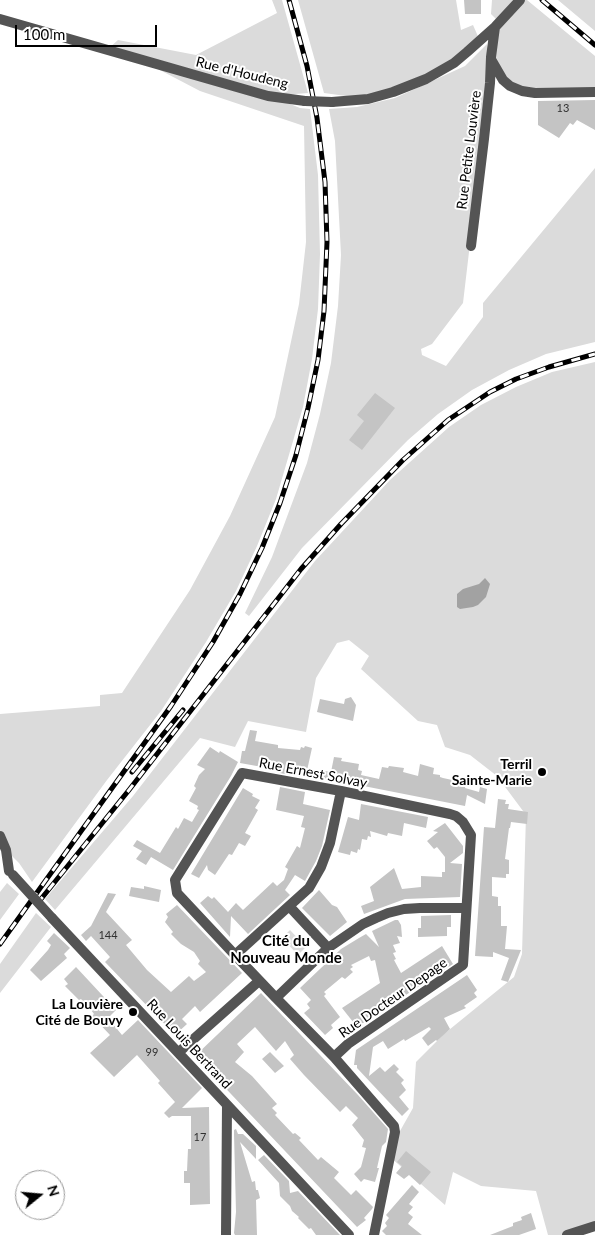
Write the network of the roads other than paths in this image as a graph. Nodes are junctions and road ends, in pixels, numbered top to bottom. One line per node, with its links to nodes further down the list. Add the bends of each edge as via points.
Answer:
1 (520, 0): 3 (street, Rue d'Houdeng)
2 (0, 19): 3 (street, Rue d'Houdeng, bridge, via 268,96 332,102 368,99 409,86 454,62)
3 (495, 27): 4 (street, Rue Petite Louvière)
4 (491, 58): 5 (street, via 501,77 522,91); 6 (street, Rue Petite Louvière)
5 (595, 92)
6 (471, 246)
7 (341, 791): 8 (street, Rue Ernest Solvay); 11 (street, via 330,843 321,867 309,888); 14 (street, Rue Ernest Solvay, via 242,773 176,880 177,893)
8 (456, 816): 12 (street, Rue Docteur Depage, via 471,835)
9 (0, 836): 10 (street, via 6,850)
10 (7, 871): 17 (street, Rue Louis Bertrand, bridge)
11 (289, 906): 13 (street); 14 (street)
12 (466, 908): 13 (street, via 420,908 388,913 363,924); 18 (street, Rue Docteur Depage, via 463,966 348,1044)
13 (328, 948): 16 (street)
14 (235, 955): 15 (street)
15 (259, 981): 16 (street); 17 (street)
16 (276, 998): 18 (street)
17 (179, 1052): 19 (street, Rue Louis Bertrand)
18 (334, 1058): 23 (street, via 392,1121 396,1132)
19 (227, 1105): 21 (street); 22 (street, Rue Louis Bertrand)
20 (595, 1226): 24 (street)
21 (226, 1235)
22 (349, 1235)
23 (374, 1235)
24 (567, 1235)

